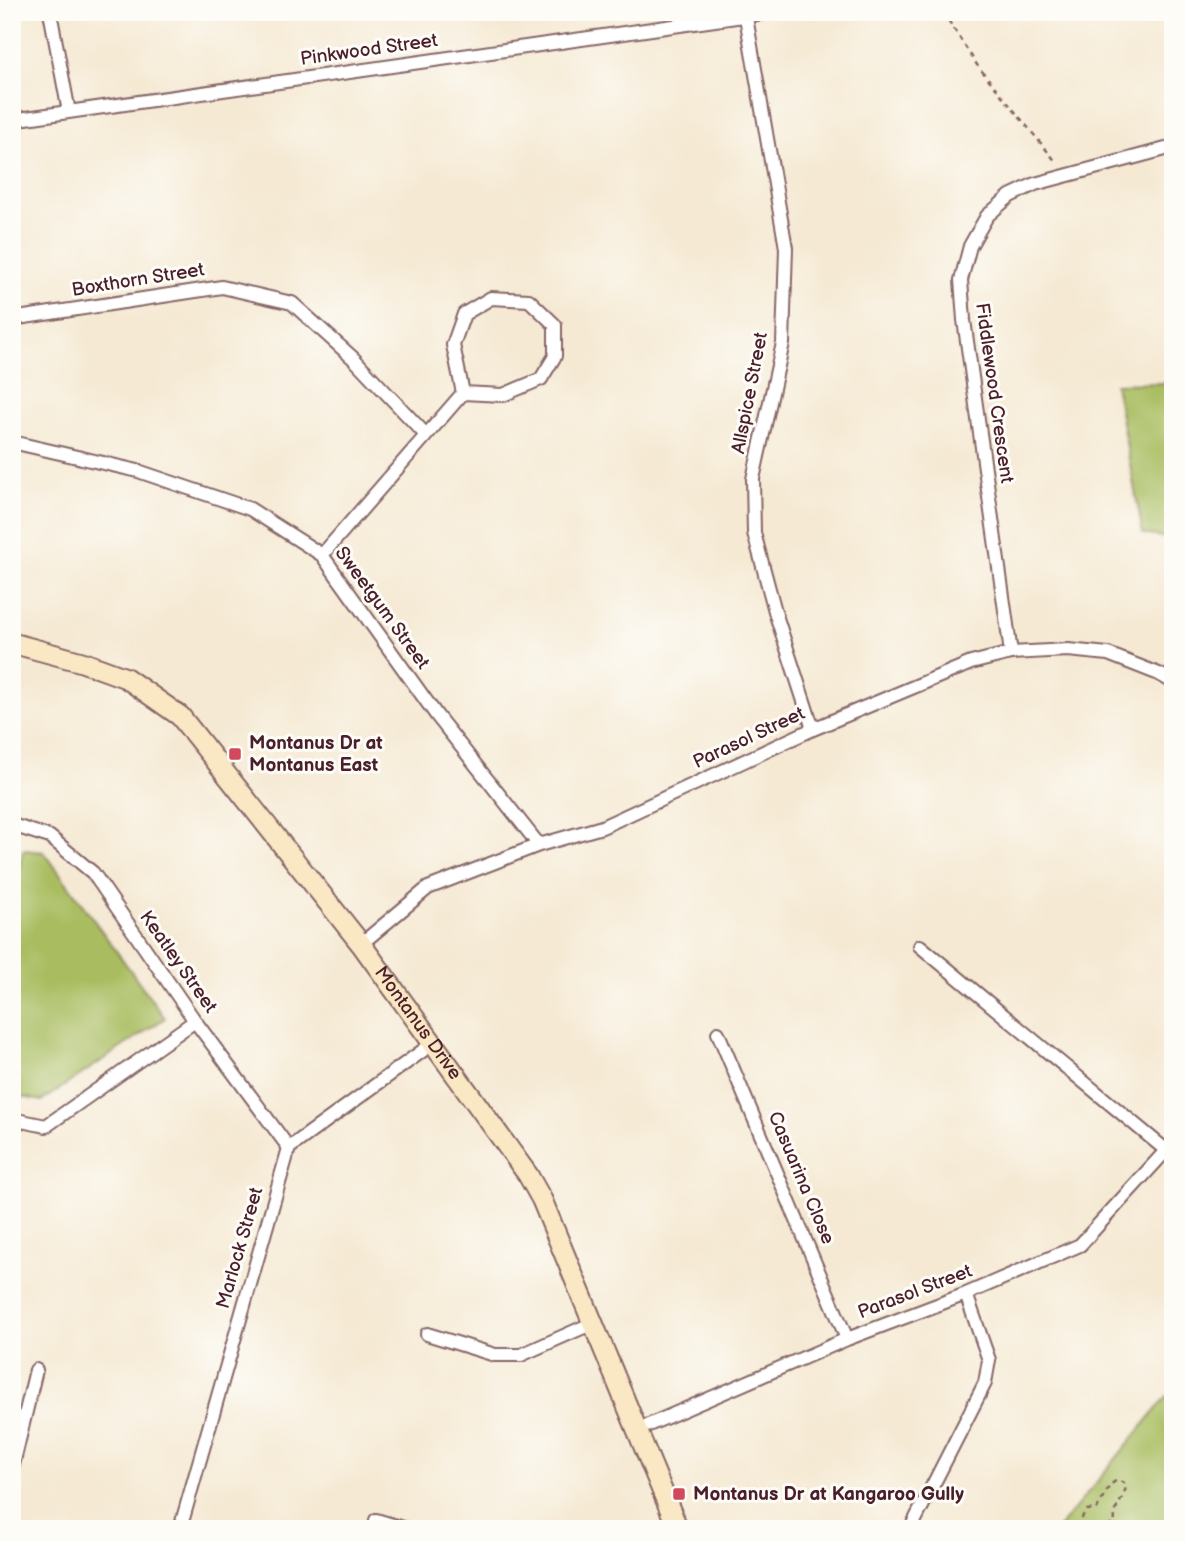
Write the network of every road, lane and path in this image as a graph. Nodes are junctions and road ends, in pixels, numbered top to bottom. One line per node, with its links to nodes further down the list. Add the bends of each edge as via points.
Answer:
1 (50, 12): 5 (street)
2 (772, 12): 4 (street, Pinkwood Street)
3 (943, 12): 8 (path, via 977,65 1054,159)
4 (746, 17): 5 (street, Pinkwood Street); 17 (street, Allspice Street, via 786,248 783,343 752,479 754,533 775,615)
5 (69, 111): 6 (street, Pinkwood Street)
6 (12, 120)
7 (1173, 147): 8 (street, Fiddlewood Crescent)
8 (1062, 176): 15 (street, Fiddlewood Crescent, via 1010,196 988,216 970,246 961,280)
9 (12, 323): 11 (street, Boxthorn Street, via 18,318 222,287 292,303 354,359)
10 (463, 393): 10 (street, via 453,345 464,314 491,298 529,300 555,325 555,356 541,379 503,395); 11 (street)
11 (426, 435): 13 (street)
12 (12, 442): 13 (street, Sweetgum Street, via 138,471 250,509)
13 (323, 555): 19 (street, Sweetgum Street, via 437,716)
14 (12, 643): 20 (street, Montanus Drive, via 126,678 180,716)
15 (1011, 653): 16 (street, Parasol Street, via 1068,650 1108,654); 17 (street, Parasol Street, via 971,663)
16 (1173, 682)
17 (813, 729): 19 (street, Parasol Street, via 602,827)
18 (12, 825): 22 (street, Keatley Street, via 50,837 93,873)
19 (539, 845): 20 (street, Parasol Street, via 428,888)
20 (360, 944): 24 (street, Montanus Drive)
21 (920, 946): 26 (street)
22 (195, 1021): 25 (street, via 46,1126); 27 (street, Keatley Street)
23 (718, 1033): 31 (street, Casuarina Close)
24 (432, 1044): 27 (street); 29 (street, Montanus Drive, via 533,1183)
25 (12, 1119)
26 (1170, 1147): 28 (street, Parasol Street, via 1080,1245)
27 (289, 1148): 38 (street, Marlock Street)
28 (966, 1294): 31 (street, Parasol Street); 36 (street, via 989,1360 985,1383)
29 (593, 1323): 30 (street, via 521,1354 495,1355); 33 (street, Montanus Drive)
30 (427, 1334)
31 (847, 1339): 33 (street, Parasol Street)
32 (36, 1370): 34 (street)
33 (637, 1430): 40 (street, Montanus Drive)
34 (12, 1469)
35 (376, 1520): 39 (street)
36 (912, 1526)
37 (1115, 1526): 41 (path, via 1115,1510 1126,1487 1116,1480 1097,1509 1083,1514); 42 (path)
38 (180, 1529)
39 (406, 1529)
40 (678, 1529)
41 (1083, 1529)
42 (1097, 1529)

